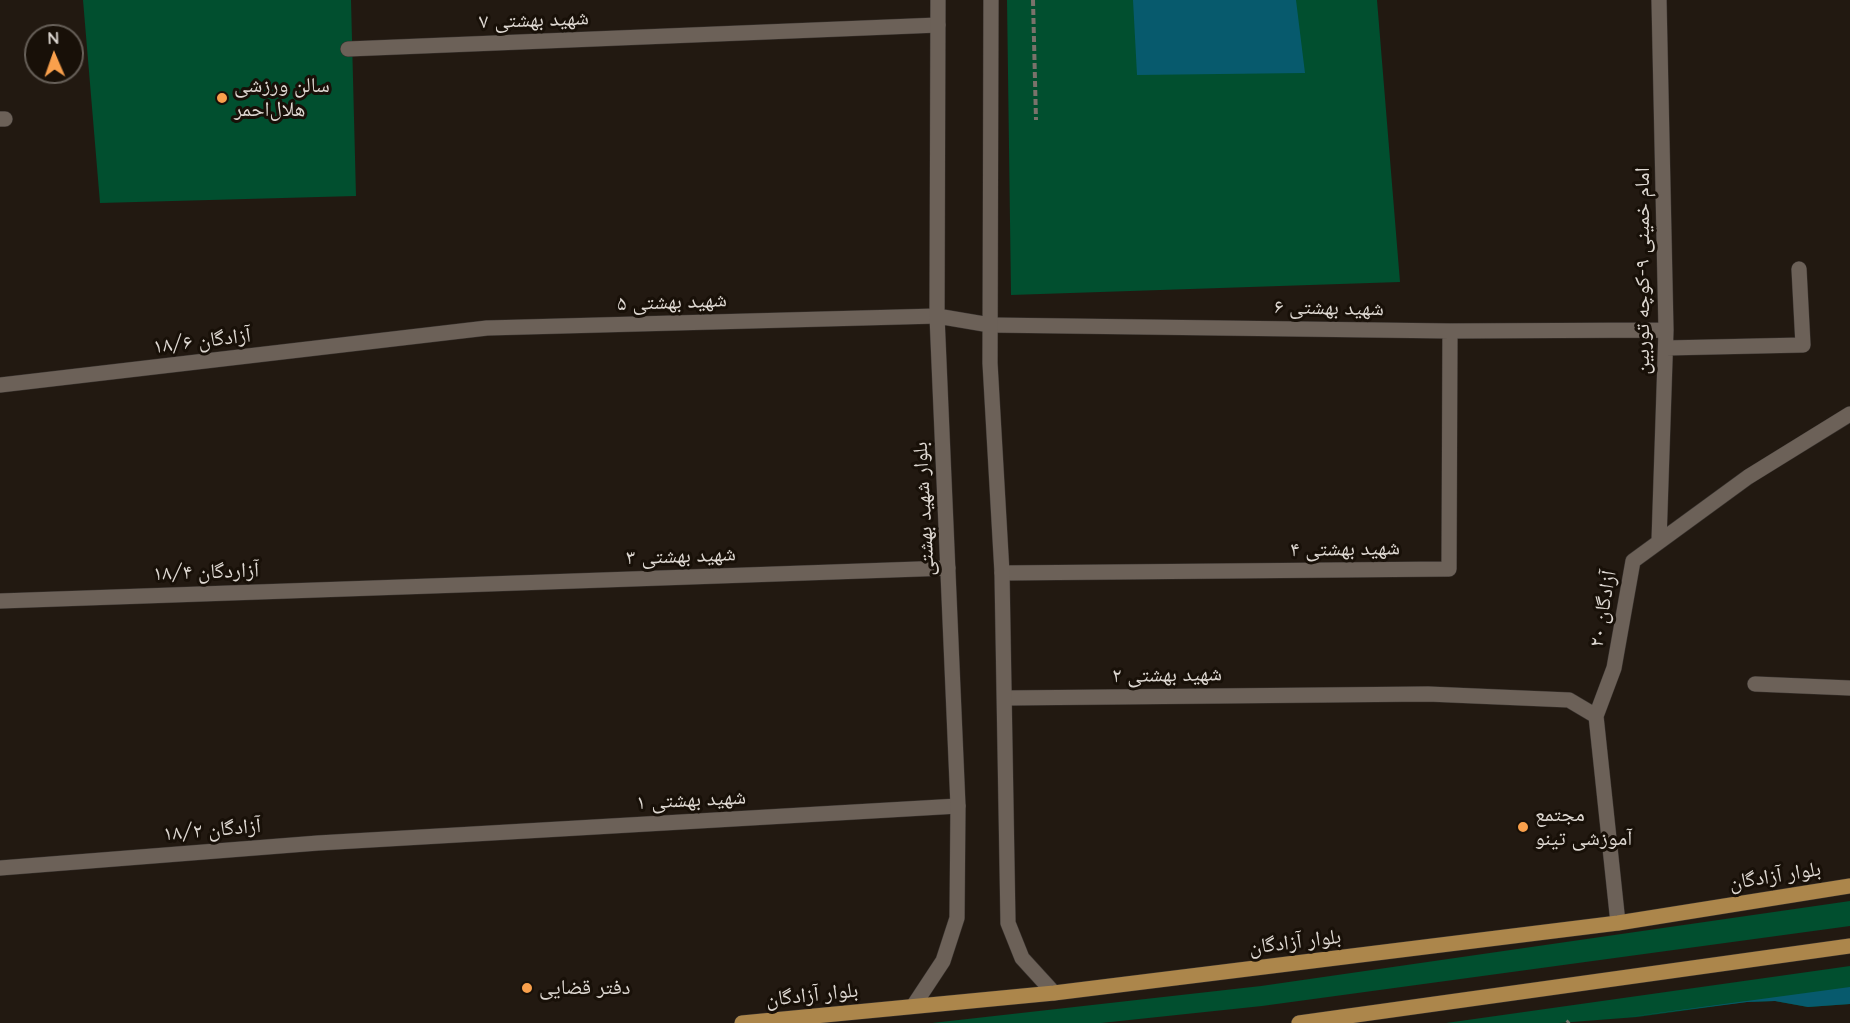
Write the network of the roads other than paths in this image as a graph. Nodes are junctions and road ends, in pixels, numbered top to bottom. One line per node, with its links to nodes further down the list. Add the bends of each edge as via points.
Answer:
1 (938, 0): 4 (street, بلوار شهید بهشتی)
2 (991, 0): 8 (street)
3 (1659, 0): 9 (street, امام خمینی ۹-کوچه توربین)
4 (938, 25): 5 (street, شهید بهشتی ۷); 7 (street, بلوار شهید بهشتی)
5 (348, 49)
6 (1799, 269): 12 (street, via 1803,345)
7 (937, 316): 8 (street, شهید بهشتی ۵); 11 (street, شهید بهشتی ۵, via 487,328); 16 (street, بلوار شهید بهشتی)
8 (990, 325): 10 (street, شهید بهشتی ۶); 17 (street)
9 (1666, 330): 10 (street, شهید بهشتی ۶); 12 (street, امام خمینی ۹-کوچه توربین)
10 (1450, 331): 17 (street, شهید بهشتی ۴, via 1449,569)
11 (410, 338): 13 (street, آزادگان ۱۸/۶)
12 (1666, 348): 15 (street, امام خمینی ۹-کوچه توربین)
13 (0, 385)
14 (1850, 414): 15 (street, آزادگان ۲۰, via 1748,477)
15 (1659, 541): 23 (street, آزادگان ۲۰, via 1633,561 1614,668)
16 (948, 568): 18 (street, شهید بهشتی ۳); 24 (street, بلوار شهید بهشتی)
17 (1002, 573): 22 (street)
18 (414, 586): 19 (street, آزاردگان ۱۸/۴)
19 (0, 601)
20 (1755, 684): 21 (street)
21 (1850, 688)
22 (1005, 698): 23 (street, شهید بهشتی ۲, via 1330,694 1569,700); 30 (street, via 1008,922 1022,958)
23 (1596, 716): 28 (street, آزادگان ۲۰)
24 (958, 806): 25 (street, شهید بهشتی ۱); 31 (street, بلوار شهید بهشتی, via 957,918 943,961)
25 (428, 837): 26 (street, آزادگان ۱۸/۲)
26 (0, 868)
27 (1850, 886): 28 (main road, بلوار آزادگان)
28 (1618, 923): 30 (main road, بلوار آزادگان)
29 (1850, 946): 32 (main road)
30 (1054, 993): 31 (main road, بلوار آزادگان)
31 (914, 1005): 33 (main road, بلوار آزادگان)
32 (1318, 1022): 34 (main road)
33 (742, 1023)
34 (1299, 1023)

